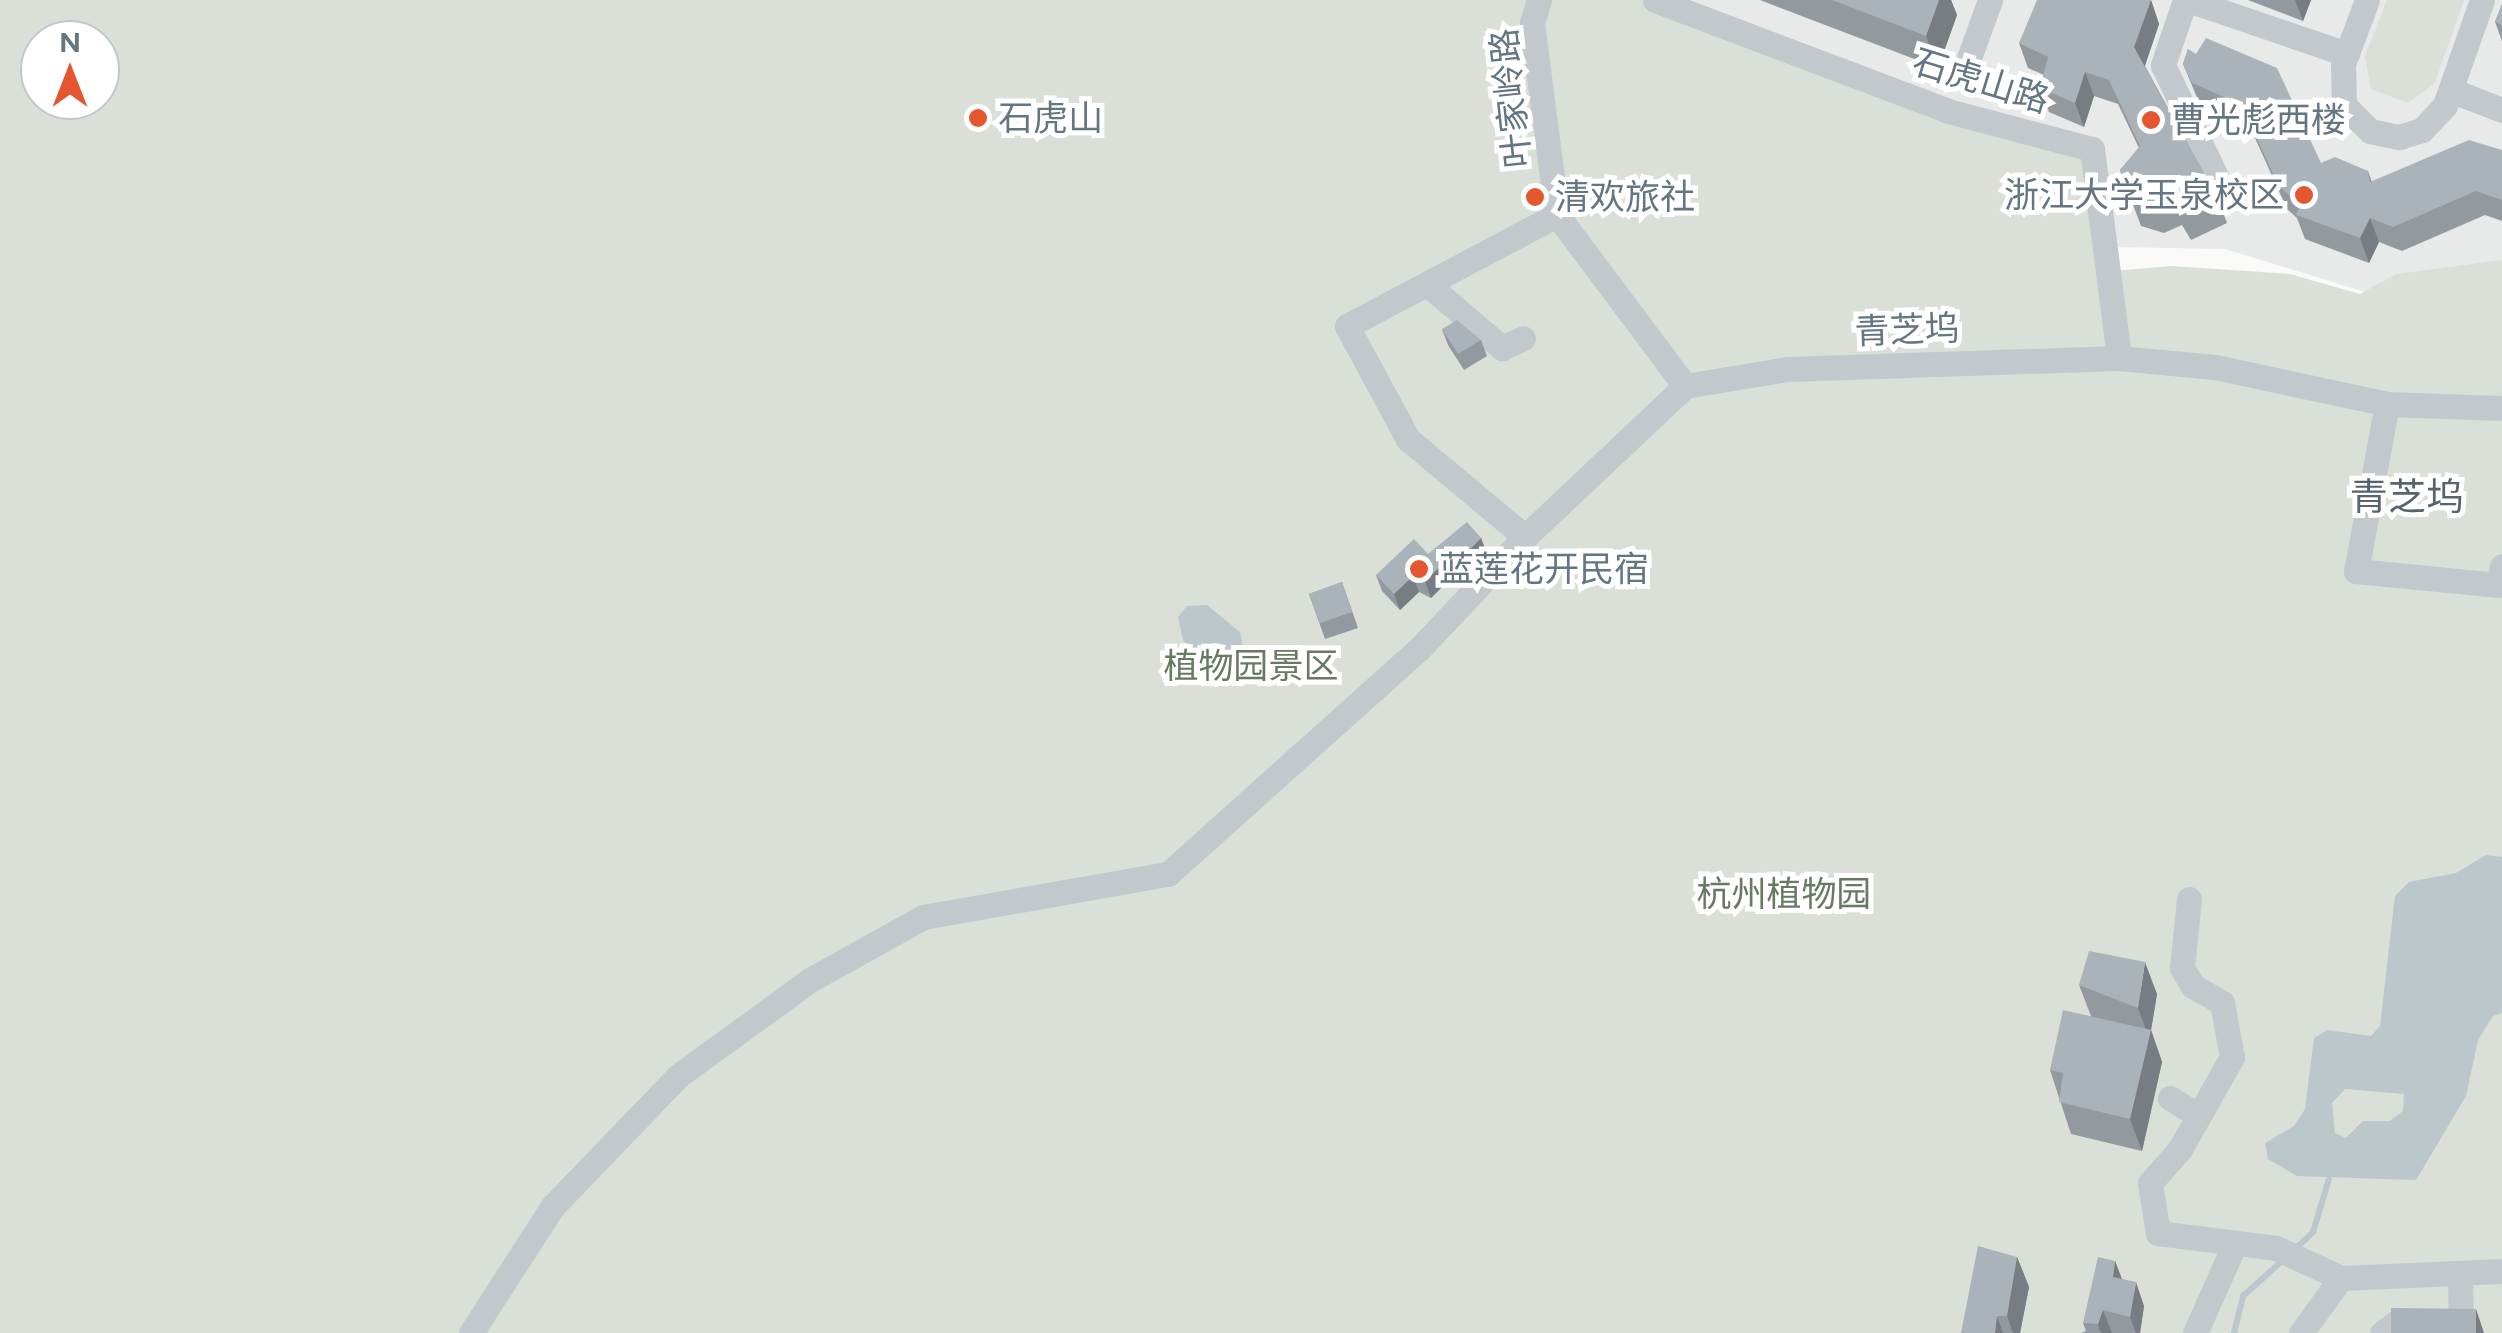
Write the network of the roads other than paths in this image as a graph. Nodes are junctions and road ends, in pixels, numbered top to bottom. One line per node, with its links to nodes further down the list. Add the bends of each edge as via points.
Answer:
1 (1538, 0): 12 (street, 叶家岭路, via 1532,23)
2 (1655, 0): 15 (street, 石虎山路, via 1948,111 2092,149)
3 (1990, 0): 8 (street)
4 (2186, 0): 7 (street); 11 (street, via 2163,65)
5 (2367, 0): 7 (street)
6 (2482, 0): 9 (street)
7 (2347, 54): 9 (street, via 2344,105 2370,131 2398,137 2422,130)
8 (1969, 58)
9 (2452, 90): 10 (street)
10 (2502, 110)
11 (2228, 202)
12 (1557, 215): 13 (street); 16 (street, 叶家岭路)
13 (1427, 284): 14 (street, via 1502,348); 19 (street, via 1347,326 1408,438)
14 (1523, 338)
15 (2119, 358): 16 (street, 青芝坞, via 1788,369); 17 (street, 青芝坞, via 2215,367)
16 (1685, 386): 19 (street)
17 (2386, 404): 18 (street, 青芝坞); 20 (street, via 2356,572 2500,585)
18 (2502, 408)
19 (1525, 536): 29 (street, via 1419,650 1168,874 923,917 781,1001 678,1076 553,1206)
20 (2502, 566)
21 (2189, 899): 23 (street, via 2182,968 2193,986 2222,1003 2232,1057)
22 (2170, 1098): 23 (street)
23 (2199, 1116): 24 (street, via 2150,1183 2151,1217 2158,1233)
24 (2235, 1243): 27 (street, via 2276,1248); 30 (street)
25 (2502, 1271): 26 (street)
26 (2460, 1275): 27 (street); 28 (street)
27 (2341, 1278): 31 (street)
28 (2459, 1327): 32 (street, via 2397,1322)
29 (471, 1333)
30 (2195, 1333)
31 (2302, 1333)
32 (2382, 1333)

